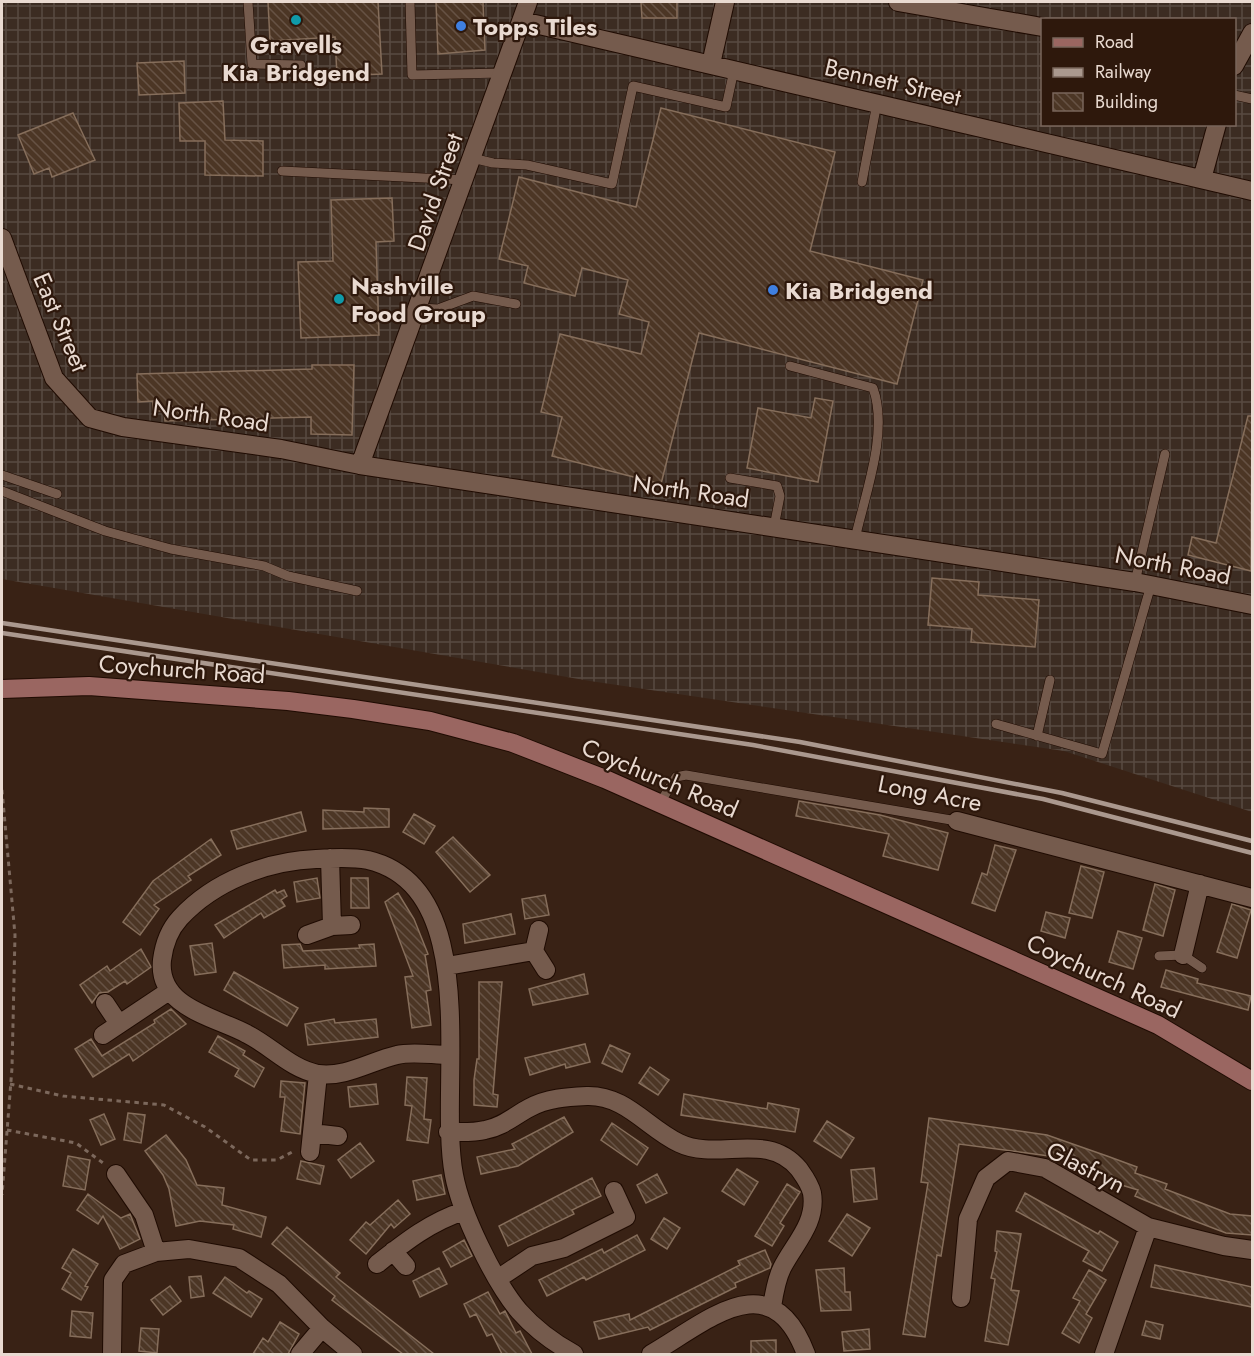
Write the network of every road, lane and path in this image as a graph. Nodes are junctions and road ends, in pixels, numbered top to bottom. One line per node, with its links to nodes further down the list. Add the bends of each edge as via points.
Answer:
1 (248, 2): 11 (lane, via 252,64)
2 (410, 2): 13 (lane, via 412,75)
3 (528, 2): 6 (street, David Street)
4 (725, 2): 10 (street)
5 (898, 2): 7 (street)
6 (522, 21): 10 (street, Bennett Street); 13 (street, David Street)
7 (1041, 27)
8 (1252, 33): 9 (street)
9 (1236, 62)
10 (711, 64): 12 (street, Bennett Street)
11 (301, 65)
12 (734, 70): 16 (street, Bennett Street); 18 (lane, via 726,107 633,86 612,184 527,165)
13 (502, 73): 18 (street, David Street)
14 (1236, 95): 15 (lane)
15 (1252, 99)
16 (877, 103): 20 (street, Bennett Street); 22 (lane)
17 (1216, 126): 20 (street)
18 (472, 158): 21 (street, David Street)
19 (282, 171): 21 (lane)
20 (1202, 179): 23 (street, Bennett Street)
21 (464, 180): 26 (street, David Street)
22 (862, 182)
23 (1252, 191)
24 (2, 238): 28 (street, East Street, via 54,378 90,418)
25 (516, 304): 26 (lane, via 473,296 438,309)
26 (419, 308): 30 (street, David Street)
27 (790, 366): 36 (lane, via 873,388 879,404 878,434)
28 (123, 427): 30 (street, North Road, via 281,449)
29 (1165, 454): 37 (lane)
30 (360, 465): 35 (street, North Road)
31 (2, 475): 34 (lane)
32 (730, 478): 35 (lane, via 777,486 780,496)
33 (2, 491): 38 (lane, via 105,531)
34 (57, 494)
35 (774, 527): 36 (street, North Road)
36 (855, 539): 37 (street, North Road)
37 (1143, 584): 39 (street, North Road); 43 (lane, via 1102,754)
38 (357, 591)
39 (1252, 605)
40 (1050, 680): 43 (lane)
41 (2, 689): 45 (main road, Coychurch Road, via 89,686 288,701 430,721 513,743)
42 (996, 724): 43 (lane)
43 (1037, 736)
44 (2, 790): 67 (path, via 15,935)
45 (660, 803): 46 (lane, Long Acre, via 676,777 686,775); 66 (main road, Coychurch Road, via 1158,1025)
46 (957, 821): 48 (street, Long Acre)
47 (330, 858): 51 (street); 57 (street, via 369,860 415,886 429,906); 60 (street, via 287,860 256,869 207,896 179,918 164,942 161,970)
48 (1200, 884): 49 (street, Long Acre); 55 (street)
49 (1252, 898)
50 (351, 925): 51 (street)
51 (332, 926): 53 (street)
52 (539, 930): 54 (street)
53 (307, 935)
54 (534, 951): 57 (street); 59 (street)
55 (1183, 955): 56 (lane); 58 (lane)
56 (1159, 956)
57 (447, 966): 64 (street)
58 (1202, 968)
59 (546, 970)
60 (170, 991): 62 (street); 65 (street, via 187,1007 245,1032 290,1063)
61 (105, 1003): 62 (street)
62 (119, 1024): 63 (street)
63 (103, 1035)
64 (449, 1055): 65 (street, via 399,1054 348,1071); 69 (street)
65 (318, 1074): 71 (street)
66 (1252, 1081)
67 (10, 1084): 68 (path); 71 (path, via 63,1096 164,1105 205,1127 251,1160 277,1160)
68 (7, 1130): 72 (path, via 76,1143); 74 (path)
69 (448, 1132): 75 (street, via 454,1177); 84 (street, via 485,1130 548,1100 590,1096 634,1110 679,1143 702,1150 757,1147 777,1153 793,1162 806,1178 812,1194 811,1215 802,1239 783,1267)
70 (338, 1136): 71 (street)
71 (311, 1142)
72 (116, 1174): 79 (street, via 144,1215)
73 (614, 1191): 82 (street, via 626,1217 564,1248 532,1256)
74 (2, 1195)
75 (464, 1211): 78 (street, via 440,1218); 82 (street)
76 (1148, 1227): 77 (street, Glasfryn); 83 (street, Glasfryn, via 1045,1168 1008,1161 986,1178 968,1219); 92 (street)
77 (1252, 1250)
78 (393, 1251): 80 (street); 81 (street)
79 (156, 1252): 85 (street, via 189,1249 239,1258 279,1284); 87 (street, via 124,1264 113,1280)
80 (377, 1264)
81 (406, 1266)
82 (499, 1278): 89 (street, via 519,1311 556,1344)
83 (961, 1298)
84 (772, 1307): 90 (street, via 755,1303 734,1305); 91 (street, via 789,1320)
85 (322, 1328): 86 (street); 88 (street)
86 (348, 1351)
87 (112, 1354)
88 (300, 1354)
89 (574, 1354)
90 (651, 1354)
91 (807, 1354)
92 (1104, 1354)

